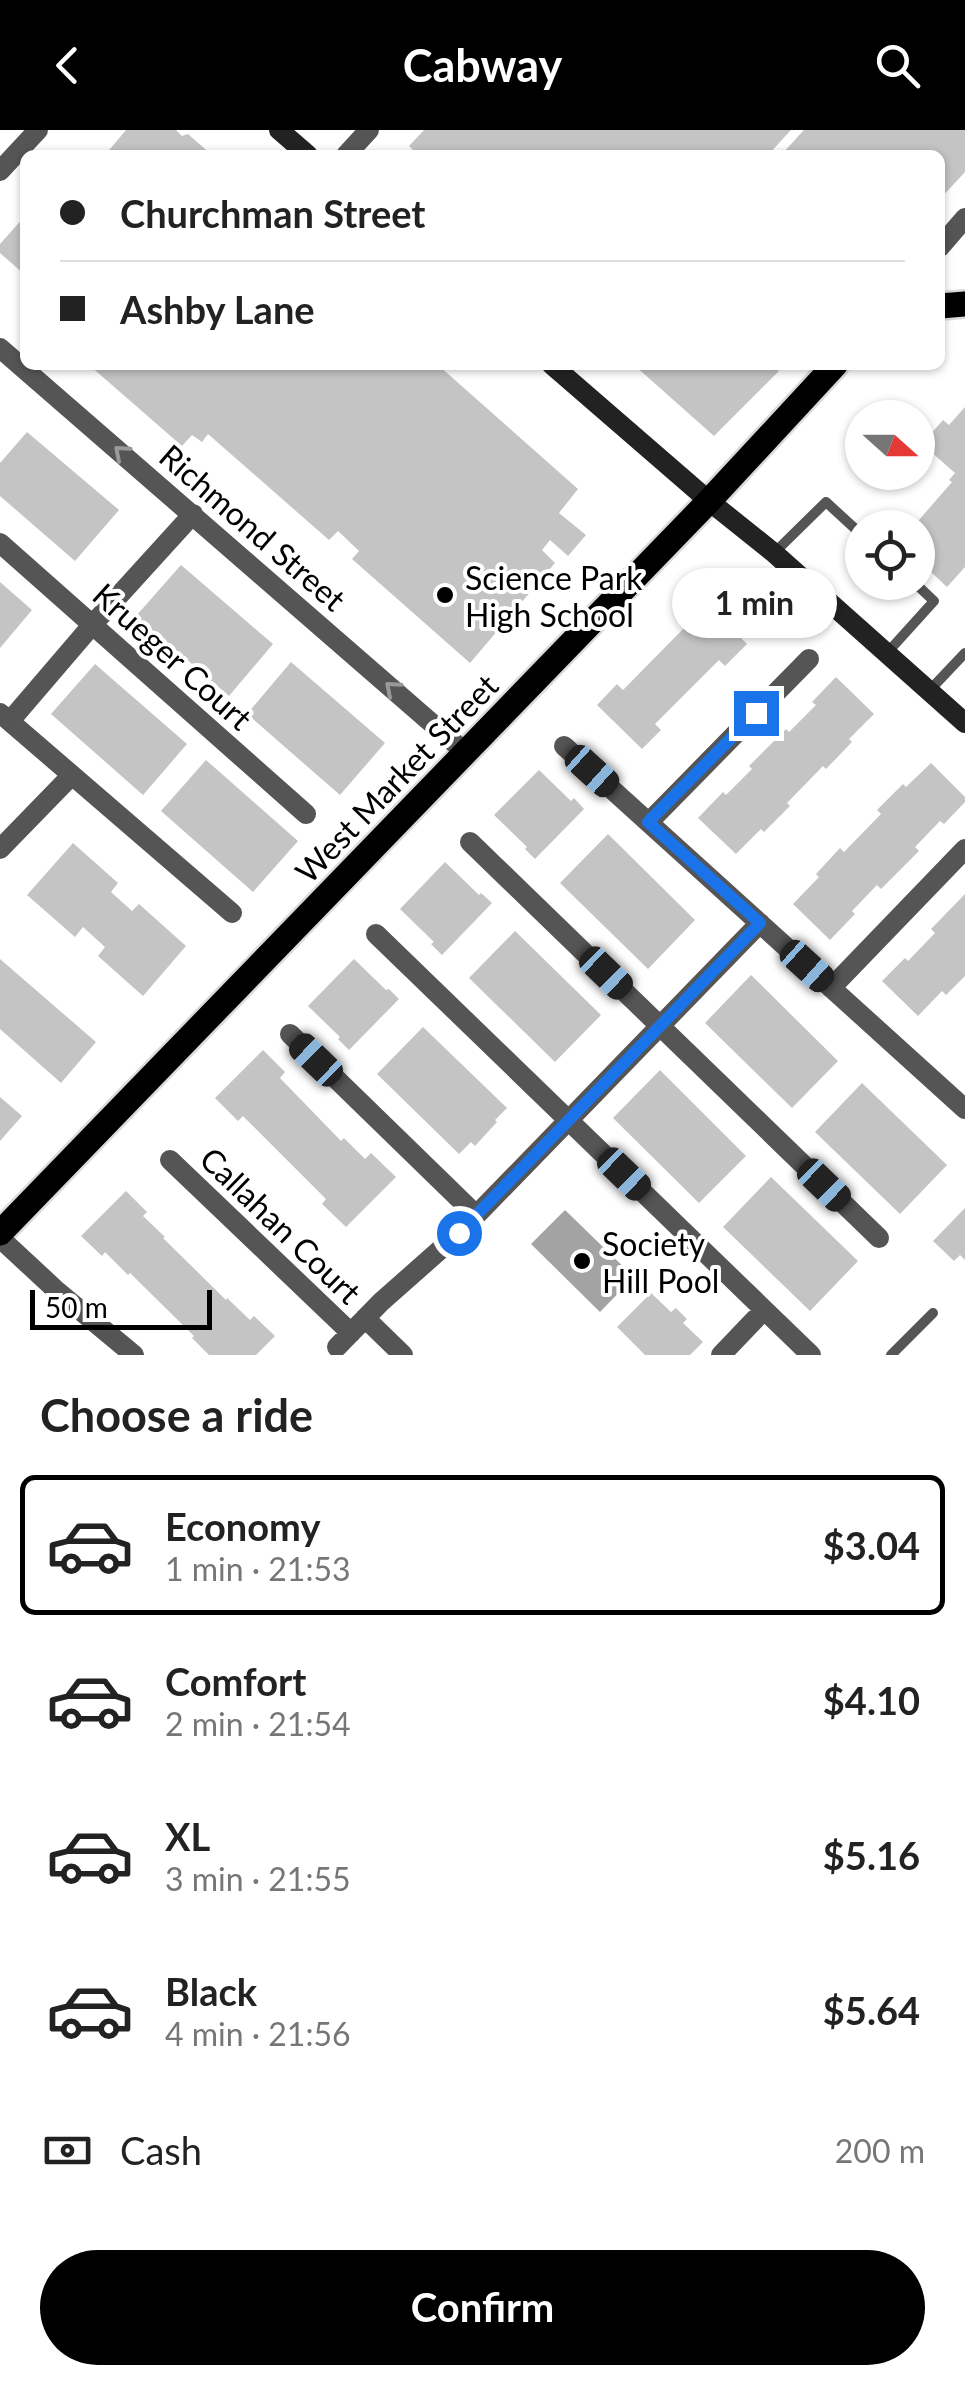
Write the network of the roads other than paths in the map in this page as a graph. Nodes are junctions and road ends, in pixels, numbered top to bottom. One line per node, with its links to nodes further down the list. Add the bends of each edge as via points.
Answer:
1 (38, 130): 6 (street)
2 (279, 130): 4 (main road)
3 (369, 130): 5 (street)
4 (302, 150)
5 (351, 150)
6 (0, 171)
7 (965, 218): 8 (street)
8 (945, 241)
9 (0, 348): 10 (street, Richmond Street, one-way to 9)
10 (20, 365)
11 (26, 370): 15 (street, Richmond Street, one-way to 11)
12 (558, 370): 14 (main road)
13 (831, 370): 14 (main road, West Market Street)
14 (709, 500): 18 (main road); 28 (main road, West Market Street)
15 (193, 514): 20 (street); 28 (street, Richmond Street, one-way to 15)
16 (845, 519): 18 (lane, via 826,502)
17 (0, 542): 20 (street, Krueger Court)
18 (774, 553): 21 (main road)
19 (933, 600): 21 (lane)
20 (93, 624): 25 (street); 30 (street, Krueger Court)
21 (887, 653): 24 (main road)
22 (965, 653): 24 (lane)
23 (809, 658): 31 (street)
24 (928, 691): 26 (main road)
25 (5, 717): 29 (street)
26 (965, 723)
27 (564, 746): 31 (street)
28 (466, 753): 45 (main road, West Market Street)
29 (71, 776): 33 (street); 35 (street)
30 (306, 814)
31 (648, 822): 36 (street)
32 (470, 842): 39 (street)
33 (0, 849)
34 (965, 849): 38 (street)
35 (232, 913)
36 (760, 923): 38 (street); 39 (street)
37 (376, 934): 42 (street)
38 (831, 988): 41 (street)
39 (660, 1026): 42 (street); 46 (street)
40 (290, 1034): 44 (street)
41 (965, 1109)
42 (568, 1120): 44 (street); 47 (street)
43 (170, 1160): 49 (street, Callahan Court)
44 (476, 1216): 49 (street)
45 (0, 1236): 50 (street)
46 (879, 1238)
47 (764, 1310): 52 (street); 53 (street)
48 (932, 1313): 54 (lane)
49 (351, 1333): 51 (street, Callahan Court)
50 (134, 1355)
51 (403, 1355)
52 (720, 1355)
53 (810, 1355)
54 (891, 1355)

